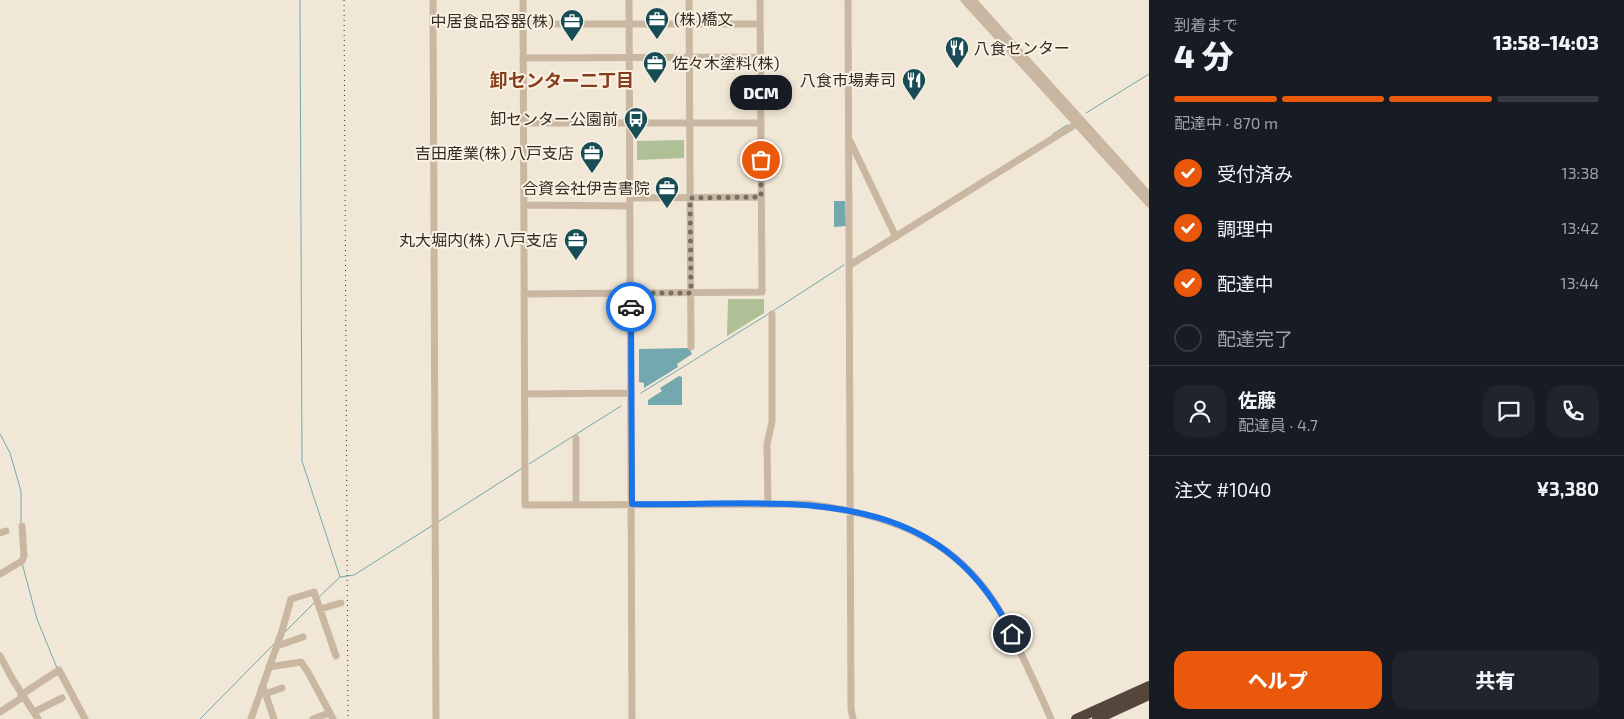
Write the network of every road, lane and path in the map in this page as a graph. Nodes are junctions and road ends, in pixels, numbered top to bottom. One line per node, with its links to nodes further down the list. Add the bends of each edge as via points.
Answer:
1 (433, 0): 68 (street)
2 (523, 0): 9 (street)
3 (629, 0): 10 (street)
4 (689, 0): 11 (street)
5 (760, 0): 12 (street)
6 (848, 0): 22 (street)
7 (964, 0): 21 (street)
8 (973, 0): 23 (street)
9 (523, 24): 10 (street); 14 (street)
10 (629, 24): 11 (street); 15 (street)
11 (689, 24): 12 (street); 16 (street)
12 (760, 24): 13 (street)
13 (760, 57): 16 (street); 20 (street)
14 (523, 58): 15 (street); 17 (street)
15 (629, 58): 16 (street); 18 (street)
16 (690, 58): 19 (street)
17 (523, 123): 18 (street); 28 (street)
18 (630, 123): 19 (street); 26 (street)
19 (690, 123): 20 (street); 25 (street)
20 (760, 123): 24 (street)
21 (1076, 124): 27 (street); 29 (street)
22 (849, 138): 29 (street); 30 (street)
23 (1149, 195)
24 (761, 197): 25 (street); 32 (street, via 762,292)
25 (690, 198): 26 (street); 32 (street)
26 (630, 202): 28 (street); 31 (street)
27 (1149, 204)
28 (524, 206): 33 (street)
29 (896, 237): 30 (street)
30 (850, 265): 42 (street)
31 (631, 293): 32 (street); 33 (street); 36 (street)
32 (691, 293): 35 (street)
33 (524, 294): 37 (street)
34 (772, 314): 41 (street)
35 (691, 347)
36 (631, 393): 37 (street); 40 (street)
37 (525, 394): 39 (street, via 525,505)
38 (576, 438): 39 (street)
39 (576, 504): 40 (street)
40 (632, 504): 41 (street); 69 (street)
41 (768, 504): 42 (street, via 808,504)
42 (851, 511): 70 (street); 71 (street, via 913,530 968,569 994,600)
43 (22, 526): 44 (street, via 22,561)
44 (0, 574)
45 (341, 603): 46 (street)
46 (320, 609): 48 (street, via 314,592 291,599); 50 (street)
47 (303, 638): 48 (street)
48 (277, 646): 51 (street)
49 (0, 656): 56 (street)
50 (336, 656)
51 (269, 667): 53 (street); 61 (street, via 301,662)
52 (1149, 684): 72 (highway)
53 (262, 686): 55 (street); 65 (street)
54 (282, 688): 55 (street)
55 (265, 694): 66 (street)
56 (22, 696): 59 (street); 60 (street); 64 (street, via 59,670)
57 (1149, 696): 73 (highway)
58 (62, 698): 60 (street)
59 (1, 712): 62 (street)
60 (34, 712): 63 (street)
61 (331, 716): 67 (street)
62 (5, 719)
63 (38, 719)
64 (85, 719)
65 (251, 719)
66 (274, 719)
67 (312, 719)
68 (436, 719)
69 (632, 719)
70 (853, 719)
71 (1051, 719)
72 (1076, 719)
73 (1097, 719)

